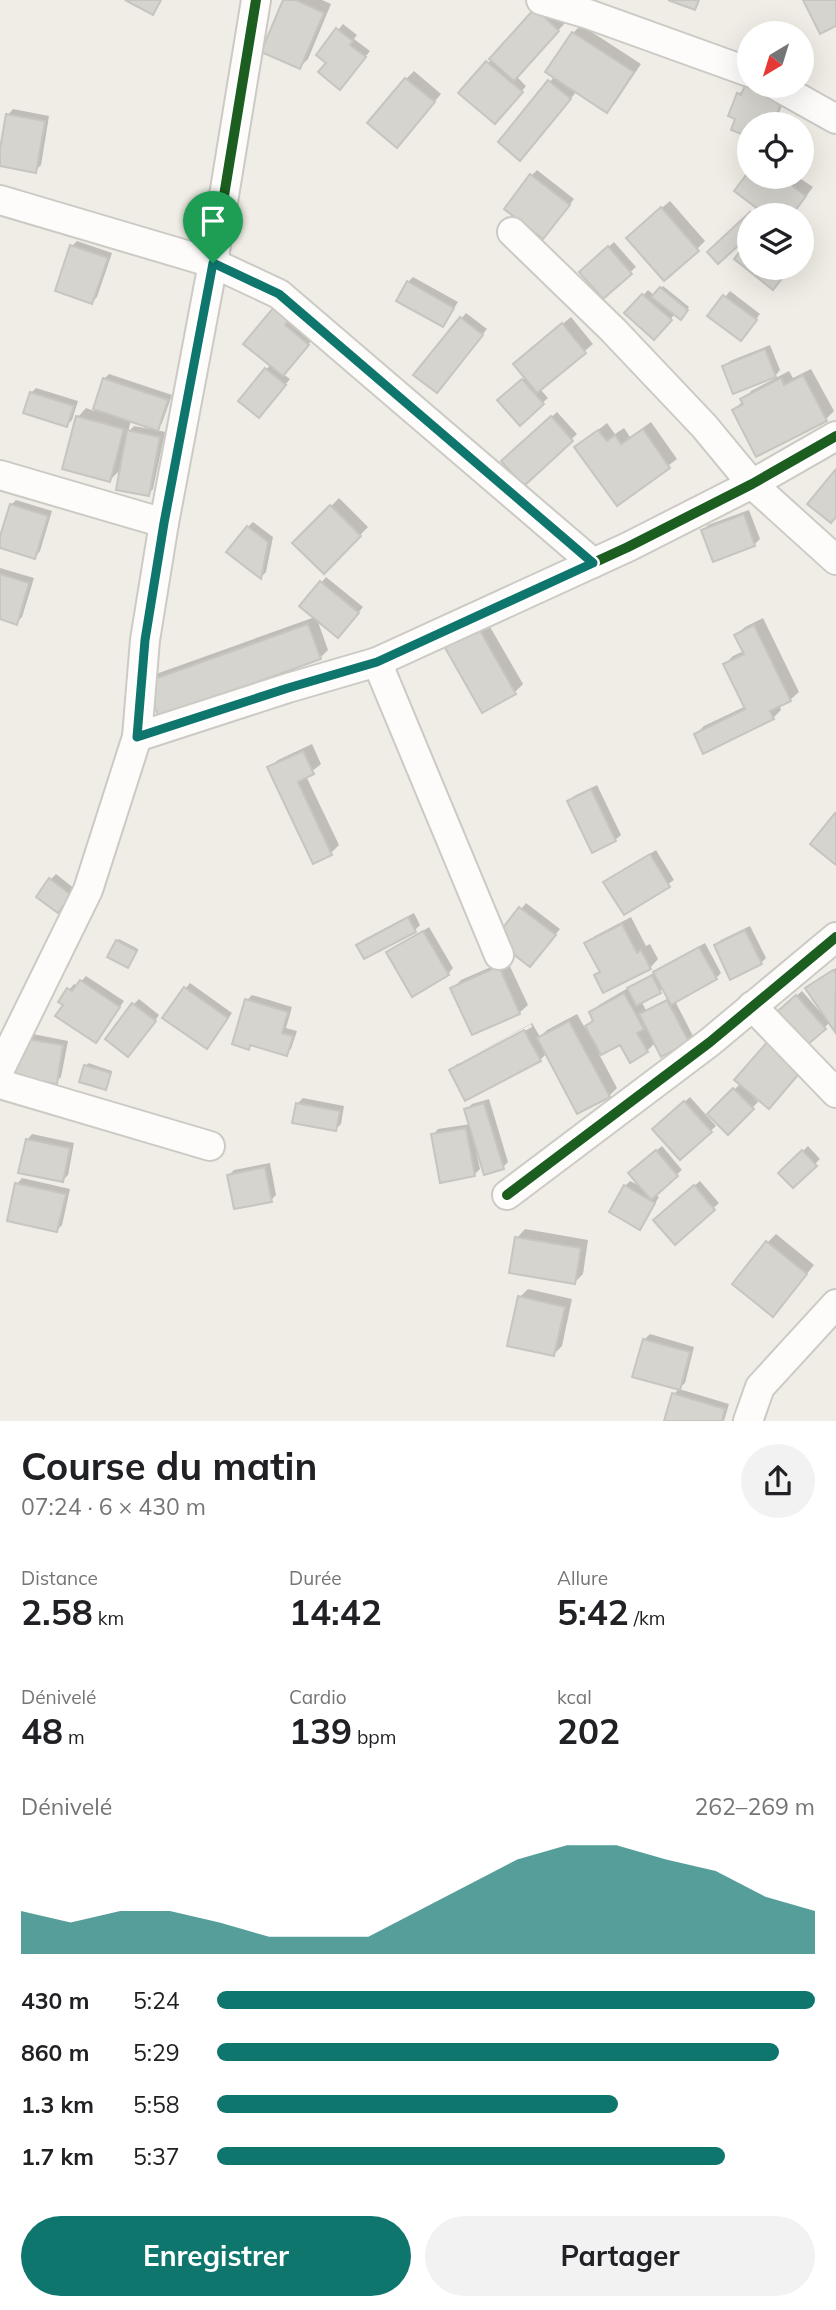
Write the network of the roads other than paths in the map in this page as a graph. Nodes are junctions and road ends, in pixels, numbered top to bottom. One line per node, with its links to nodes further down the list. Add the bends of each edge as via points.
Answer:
1 (256, 0): 9 (street)
2 (541, 0): 3 (street)
3 (594, 7): 4 (street)
4 (737, 67)
5 (798, 98): 6 (street)
6 (836, 119)
7 (0, 200): 9 (street)
8 (512, 232): 12 (street, via 613,330)
9 (213, 263): 13 (street); 15 (street, via 279,294)
10 (836, 436): 12 (street)
11 (0, 475): 13 (street)
12 (752, 484): 14 (street); 15 (street)
13 (164, 523): 17 (street, via 145,640)
14 (836, 560)
15 (593, 563): 16 (street)
16 (377, 662): 17 (street); 19 (street)
17 (137, 737): 21 (street, via 89,890)
18 (836, 937): 20 (street)
19 (499, 955)
20 (752, 1006): 23 (street); 25 (street)
21 (0, 1069)
22 (0, 1084): 24 (street)
23 (836, 1093)
24 (210, 1146)
25 (507, 1195)
26 (836, 1304): 27 (street, via 760,1387)
27 (748, 1421)

